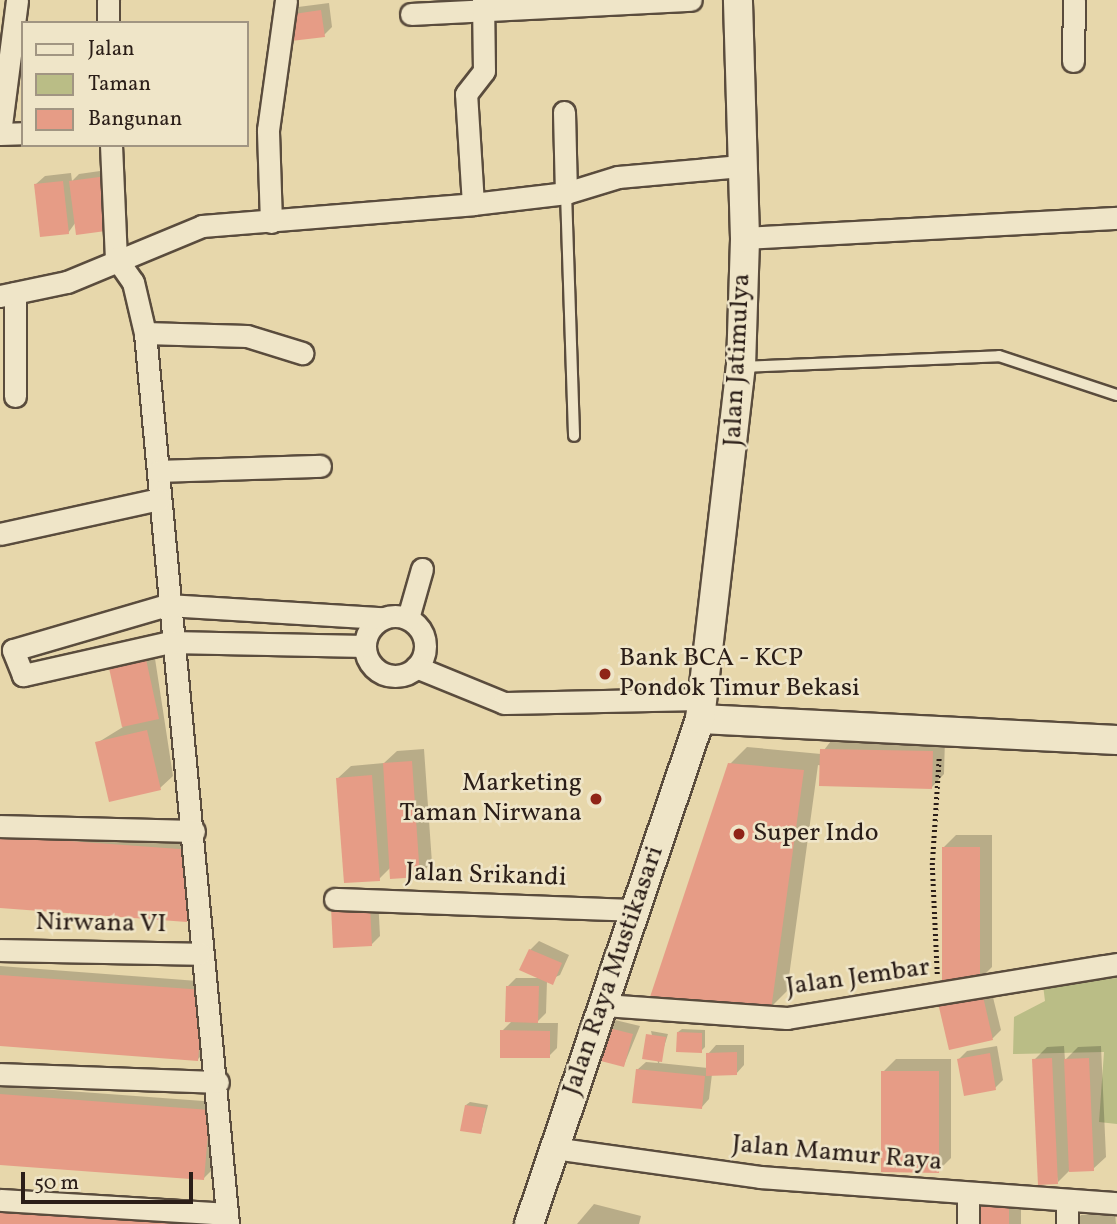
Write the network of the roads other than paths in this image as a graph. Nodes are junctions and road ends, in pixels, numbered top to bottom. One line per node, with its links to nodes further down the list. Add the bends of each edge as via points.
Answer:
1 (17, 0): 13 (street)
2 (108, 0): 9 (street)
3 (286, 0): 19 (street, via 268,130)
4 (691, 0): 7 (street)
5 (738, 0): 15 (main road, Jalan Jatimulya)
6 (1074, 0): 10 (street)
7 (483, 5): 8 (street); 17 (street, via 484,71 467,94)
8 (411, 14)
9 (108, 21)
10 (1073, 61)
11 (564, 113): 16 (street)
12 (21, 133): 13 (street)
13 (0, 134)
14 (110, 147): 21 (street)
15 (741, 166): 16 (street, via 618,177); 20 (main road, Jalan Jatimulya)
16 (566, 193): 17 (street); 28 (lane)
17 (473, 205): 19 (street)
18 (1117, 218): 20 (street)
19 (271, 222): 21 (street, via 202,226)
20 (744, 238): 25 (main road, Jalan Jatimulya)
21 (116, 258): 22 (street, via 67,282); 23 (street, via 133,282)
22 (7, 295): 27 (street)
23 (145, 333): 24 (street, via 247,337); 30 (street)
24 (302, 354)
25 (740, 367): 26 (lane, via 999,356); 40 (main road, Jalan Jatimulya)
26 (1117, 395)
27 (15, 397)
28 (574, 436)
29 (320, 466): 30 (street)
30 (159, 471): 31 (street)
31 (159, 499): 32 (street); 34 (street)
32 (0, 534)
33 (422, 569): 36 (street)
34 (167, 605): 35 (street); 37 (street); 37 (street, via 13,650 23,675)
35 (382, 618): 36 (street); 38 (street)
36 (408, 618): 39 (street, via 425,640)
37 (170, 642): 38 (street); 43 (street)
38 (365, 646): 39 (street, via 373,667 387,675)
39 (416, 667): 40 (street, via 504,704)
40 (701, 709): 41 (main road); 45 (main road, Jalan Raya Mustikasari)
41 (1117, 740)
42 (0, 826): 43 (street)
43 (194, 831): 47 (street)
44 (335, 899): 45 (street, Jalan Srikandi)
45 (635, 910): 49 (main road, Jalan Raya Mustikasari)
46 (0, 950): 47 (street, Nirwana VI)
47 (200, 954): 51 (street)
48 (1117, 964): 49 (street, Jalan Jembar, via 788,1018)
49 (604, 1005): 52 (main road, Jalan Raya Mustikasari)
50 (0, 1074): 51 (street)
51 (218, 1082): 57 (street)
52 (554, 1148): 53 (street, Jalan Mamur Raya, via 760,1177); 58 (main road, Jalan Raya Mustikasari)
53 (968, 1194): 56 (street, Jalan Mamur Raya); 59 (street)
54 (0, 1200): 57 (street)
55 (1117, 1203): 56 (street, Jalan Mamur Raya)
56 (1067, 1213)
57 (228, 1219)
58 (529, 1224)
59 (968, 1224)

